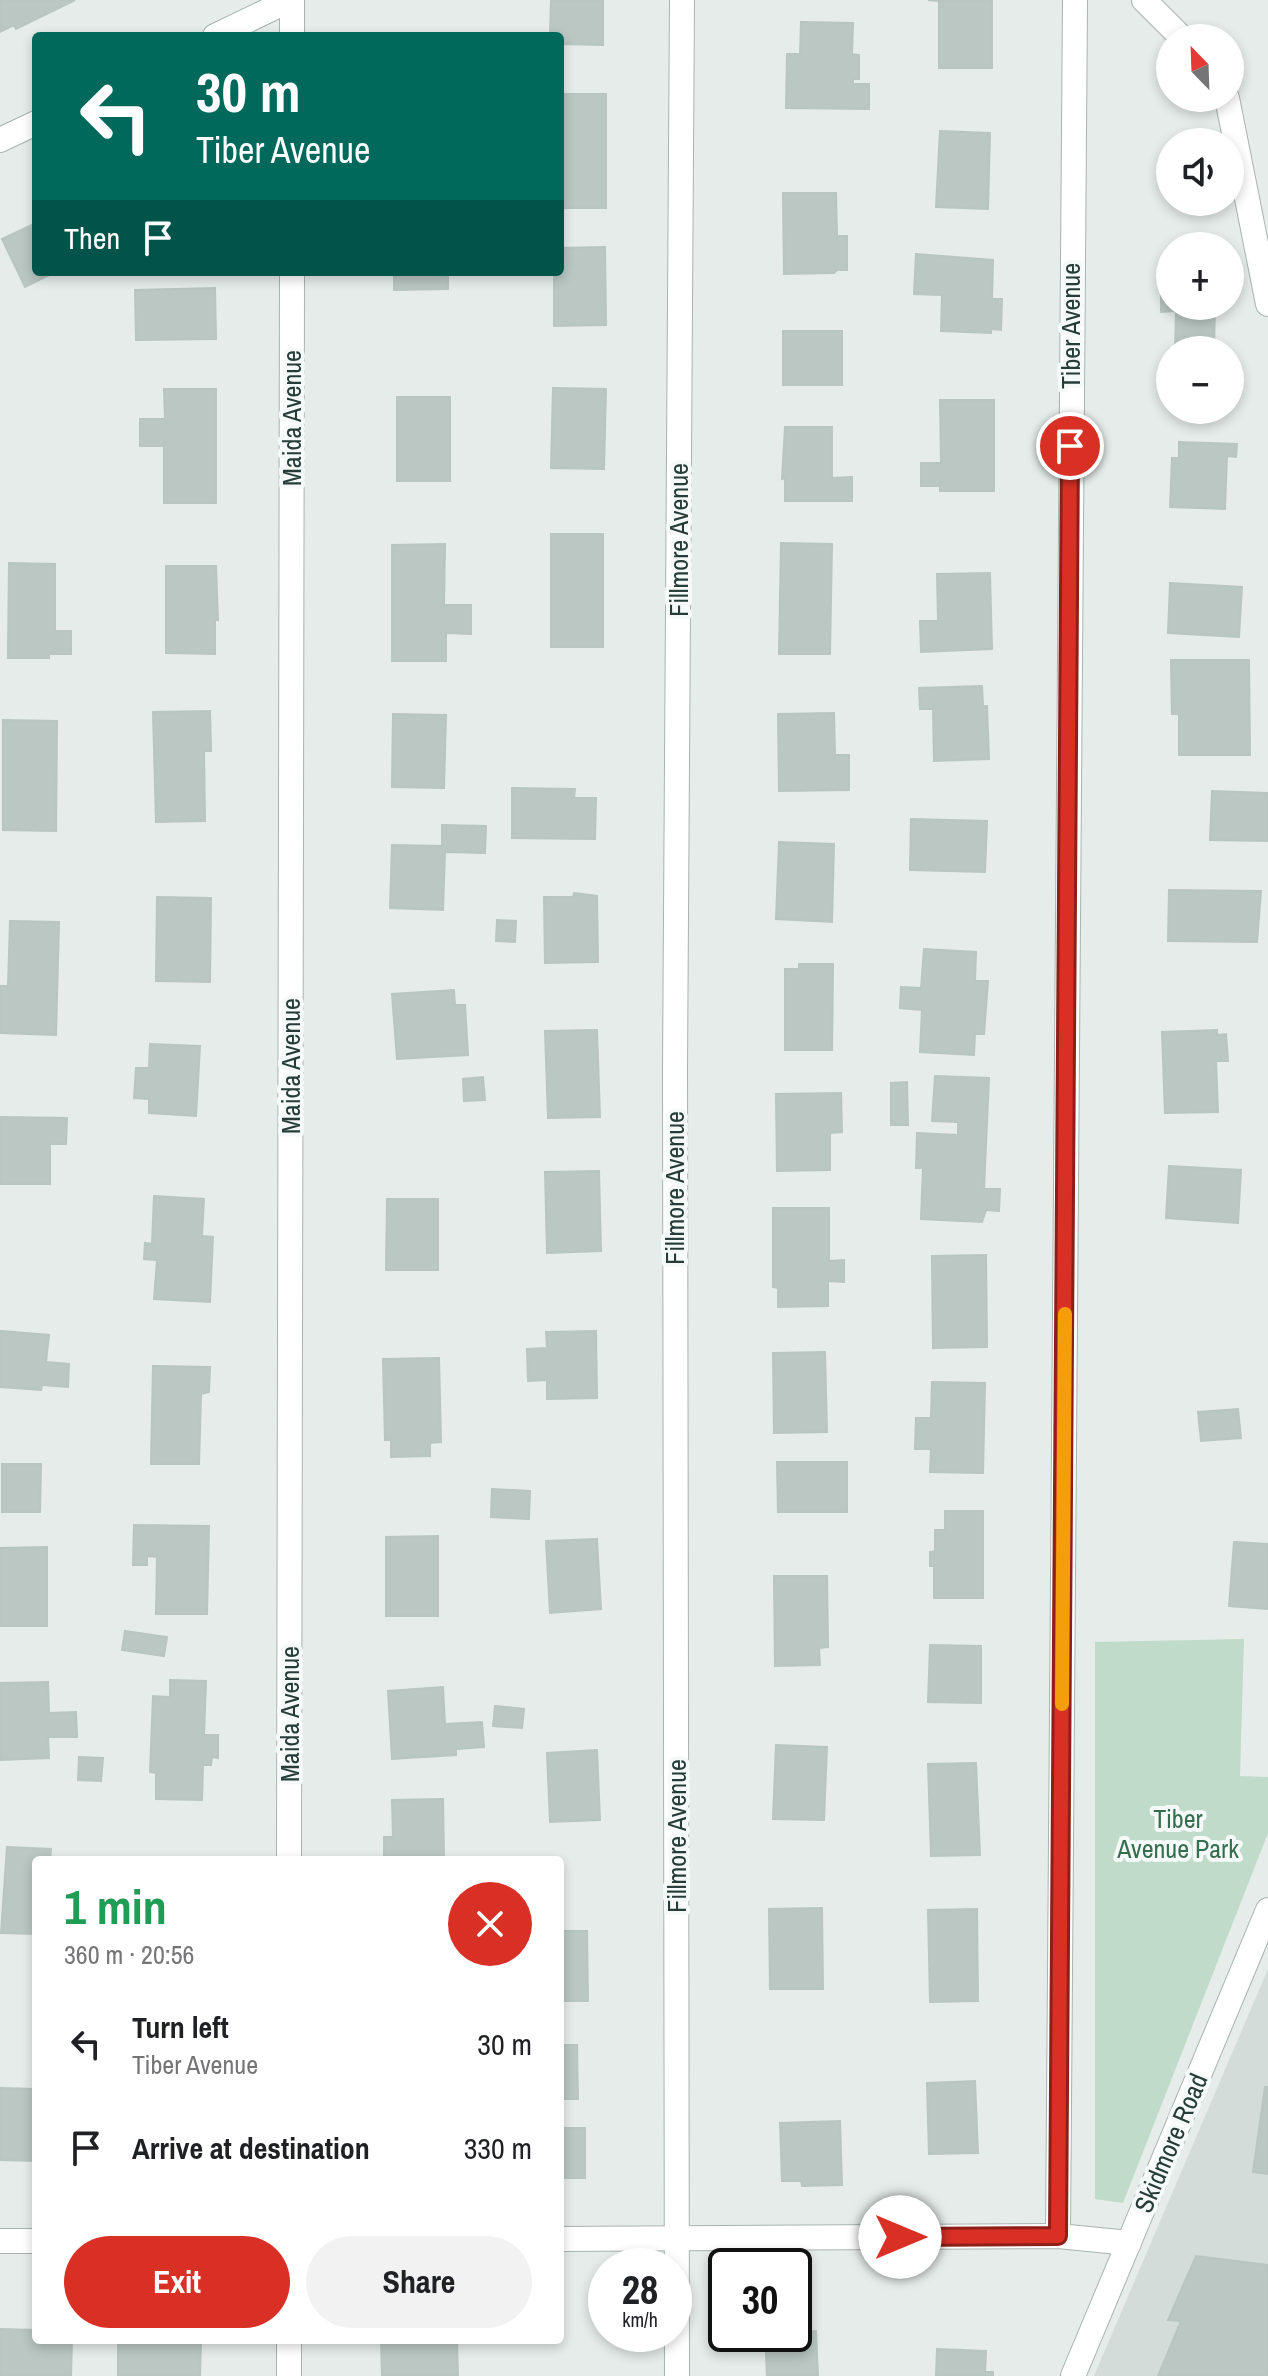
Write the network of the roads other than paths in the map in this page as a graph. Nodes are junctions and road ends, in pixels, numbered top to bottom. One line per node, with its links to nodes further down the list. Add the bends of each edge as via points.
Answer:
1 (291, 0): 6 (street); 7 (street)
2 (682, 0): 16 (street, Fillmore Avenue, via 675,1068)
3 (1075, 0): 15 (street, Tiber Avenue)
4 (1144, 0): 5 (street)
5 (1168, 24)
6 (223, 32)
7 (292, 32)
8 (1230, 112): 12 (street)
9 (32, 125): 10 (street)
10 (0, 140)
11 (292, 276): 13 (street, Maida Avenue)
12 (1268, 304)
13 (289, 1856)
14 (1268, 1910): 20 (street, Skidmore Road)
15 (1058, 2236): 16 (street); 20 (street)
16 (678, 2237): 17 (street); 23 (street, Fillmore Avenue)
17 (564, 2239)
18 (0, 2241): 19 (street)
19 (32, 2241)
20 (1129, 2243): 24 (street, Skidmore Road)
21 (289, 2344): 22 (street)
22 (289, 2376)
23 (677, 2376)
24 (1073, 2376)

